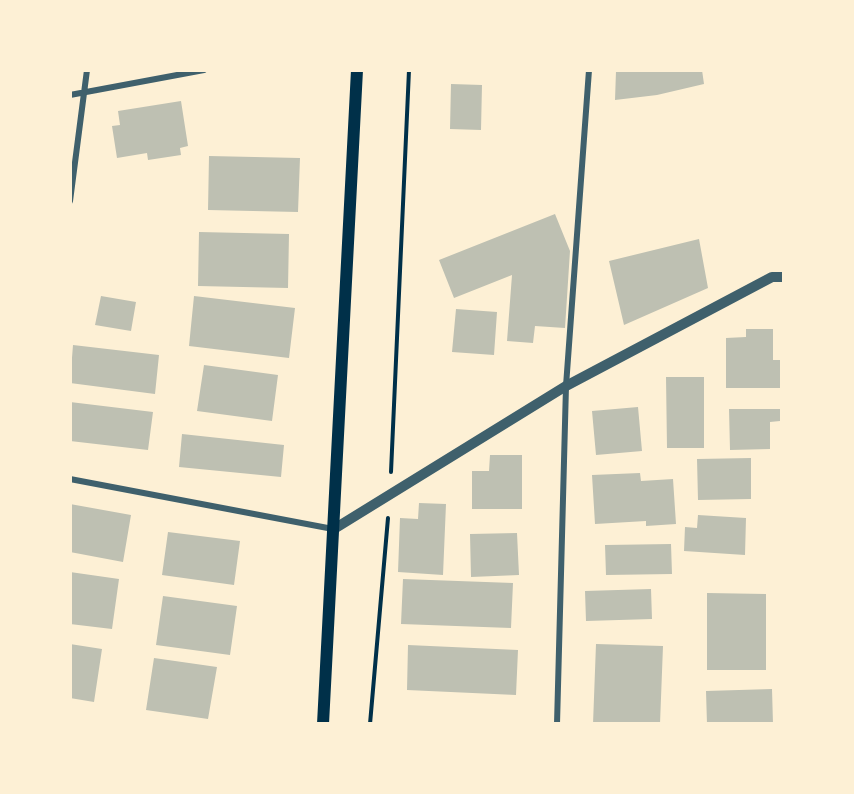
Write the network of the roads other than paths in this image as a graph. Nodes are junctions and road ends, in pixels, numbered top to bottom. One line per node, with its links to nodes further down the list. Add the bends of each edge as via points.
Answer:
1 (87, 70): 5 (street)
2 (204, 70): 5 (street)
3 (357, 70): 11 (main road)
4 (589, 70): 9 (street)
5 (85, 93): 6 (street); 7 (street)
6 (70, 96)
7 (70, 201)
8 (783, 277): 9 (street, via 772,278)
9 (566, 386): 11 (street); 13 (street)
10 (70, 479): 11 (street)
11 (334, 529): 12 (main road)
12 (323, 723)
13 (557, 723)

